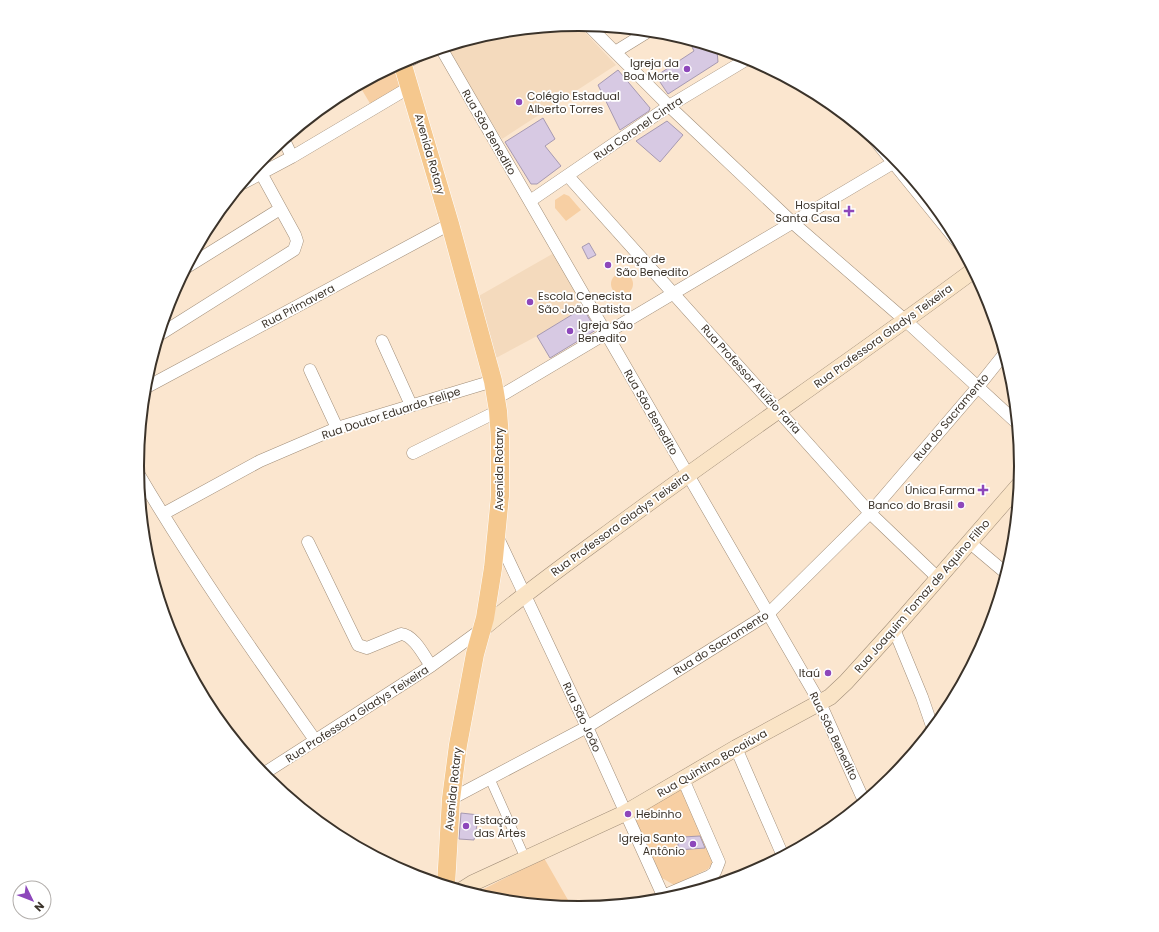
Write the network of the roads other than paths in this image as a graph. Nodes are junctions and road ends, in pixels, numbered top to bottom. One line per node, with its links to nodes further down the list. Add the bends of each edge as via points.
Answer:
1 (595, 32): 3 (street)
2 (641, 36): 3 (street)
3 (615, 52): 8 (street)
4 (444, 53): 15 (street, Rua São Benedito)
5 (742, 62): 8 (street, Rua Coronel Cintra)
6 (404, 68): 7 (main road, Avenida Rotary)
7 (410, 87): 10 (street); 18 (main road, Avenida Rotary)
8 (669, 106): 13 (street, Rua Coronel Cintra); 17 (street)
9 (286, 145): 10 (street)
10 (292, 157): 12 (street)
11 (892, 164): 17 (street)
12 (255, 176)
13 (568, 176): 15 (street, Rua Coronel Cintra); 21 (street, Rua Professor Aluízio Faria)
14 (252, 179): 16 (street)
15 (530, 201): 24 (street, Rua São Benedito)
16 (280, 209): 19 (street); 23 (street, via 297,241 294,250)
17 (793, 223): 21 (street); 22 (street)
18 (450, 224): 28 (street, Rua Primavera); 30 (main road, Avenida Rotary)
19 (196, 262)
20 (970, 273): 22 (main road, Rua Professora Gladys Teixeira)
21 (674, 293): 24 (street); 32 (street, Rua Professor Aluízio Faria)
22 (906, 321): 29 (street); 32 (main road, Rua Professora Gladys Teixeira)
23 (166, 331)
24 (604, 333): 30 (street); 36 (street, Rua São Benedito)
25 (382, 341): 31 (street)
26 (1001, 357): 29 (street, Rua do Sacramento)
27 (310, 370): 34 (street)
28 (152, 384)
29 (977, 388): 33 (street); 39 (street, Rua do Sacramento)
30 (496, 397): 31 (street, Rua Doutor Eduardo Felipe); 35 (street); 41 (main road, Avenida Rotary, via 500,489)
31 (411, 405): 34 (street, Rua Doutor Eduardo Felipe)
32 (779, 411): 36 (main road, Rua Professora Gladys Teixeira); 39 (street, Rua Professor Aluízio Faria)
33 (1012, 419)
34 (337, 428): 40 (street, Rua Doutor Eduardo Felipe, via 260,461)
35 (414, 453)
36 (687, 475): 46 (main road, Rua Professora Gladys Teixeira); 47 (street, Rua São Benedito)
37 (145, 486): 40 (street)
38 (1014, 491): 43 (main road, Rua Joaquim Tomaz de Aquino Filho)
39 (870, 513): 45 (street, Rua Professor Aluízio Faria); 47 (street, Rua do Sacramento)
40 (162, 514): 54 (street)
41 (497, 536): 46 (street, Rua São João); 48 (main road, Avenida Rotary)
42 (308, 542): 50 (street, via 358,645 367,648 406,634)
43 (969, 542): 44 (street); 45 (main road, Rua Joaquim Tomaz de Aquino Filho)
44 (1002, 570)
45 (939, 579): 49 (main road, Rua Joaquim Tomaz de Aquino Filho)
46 (524, 594): 48 (main road, Rua Professora Gladys Teixeira); 53 (street, Rua São João)
47 (768, 614): 51 (street, Rua São Benedito); 53 (street, Rua do Sacramento)
48 (482, 629): 50 (street, Rua Professora Gladys Teixeira); 60 (main road, Avenida Rotary, via 458,744)
49 (894, 630): 51 (main road, Rua Joaquim Tomaz de Aquino Filho, via 846,682); 52 (street)
50 (431, 666): 54 (street, Rua Professora Gladys Teixeira)
51 (820, 703): 55 (main road, Rua Quintino Bocaiúva); 59 (street, Rua São Benedito)
52 (931, 723)
53 (587, 727): 57 (street, Rua do Sacramento); 61 (street, Rua São João)
54 (315, 740): 56 (street, Rua Professora Gladys Teixeira)
55 (736, 748): 58 (main road, Rua Quintino Bocaiúva); 62 (street)
56 (269, 770)
57 (490, 778): 60 (street, Rua do Sacramento); 63 (street)
58 (683, 779): 61 (main road, Rua Quintino Bocaiúva); 66 (street, via 719,862 715,872 710,876)
59 (862, 796)
60 (451, 799): 64 (main road, Avenida Rotary)
61 (625, 813): 63 (main road, Rua Quintino Bocaiúva); 67 (street, Rua São João)
62 (781, 851)
63 (526, 860): 65 (main road, Rua Quintino Bocaiúva)
64 (446, 878): 65 (main road, Rua Quintino Bocaiúva, via 462,880)
65 (467, 886)
66 (686, 888)
67 (662, 893)

